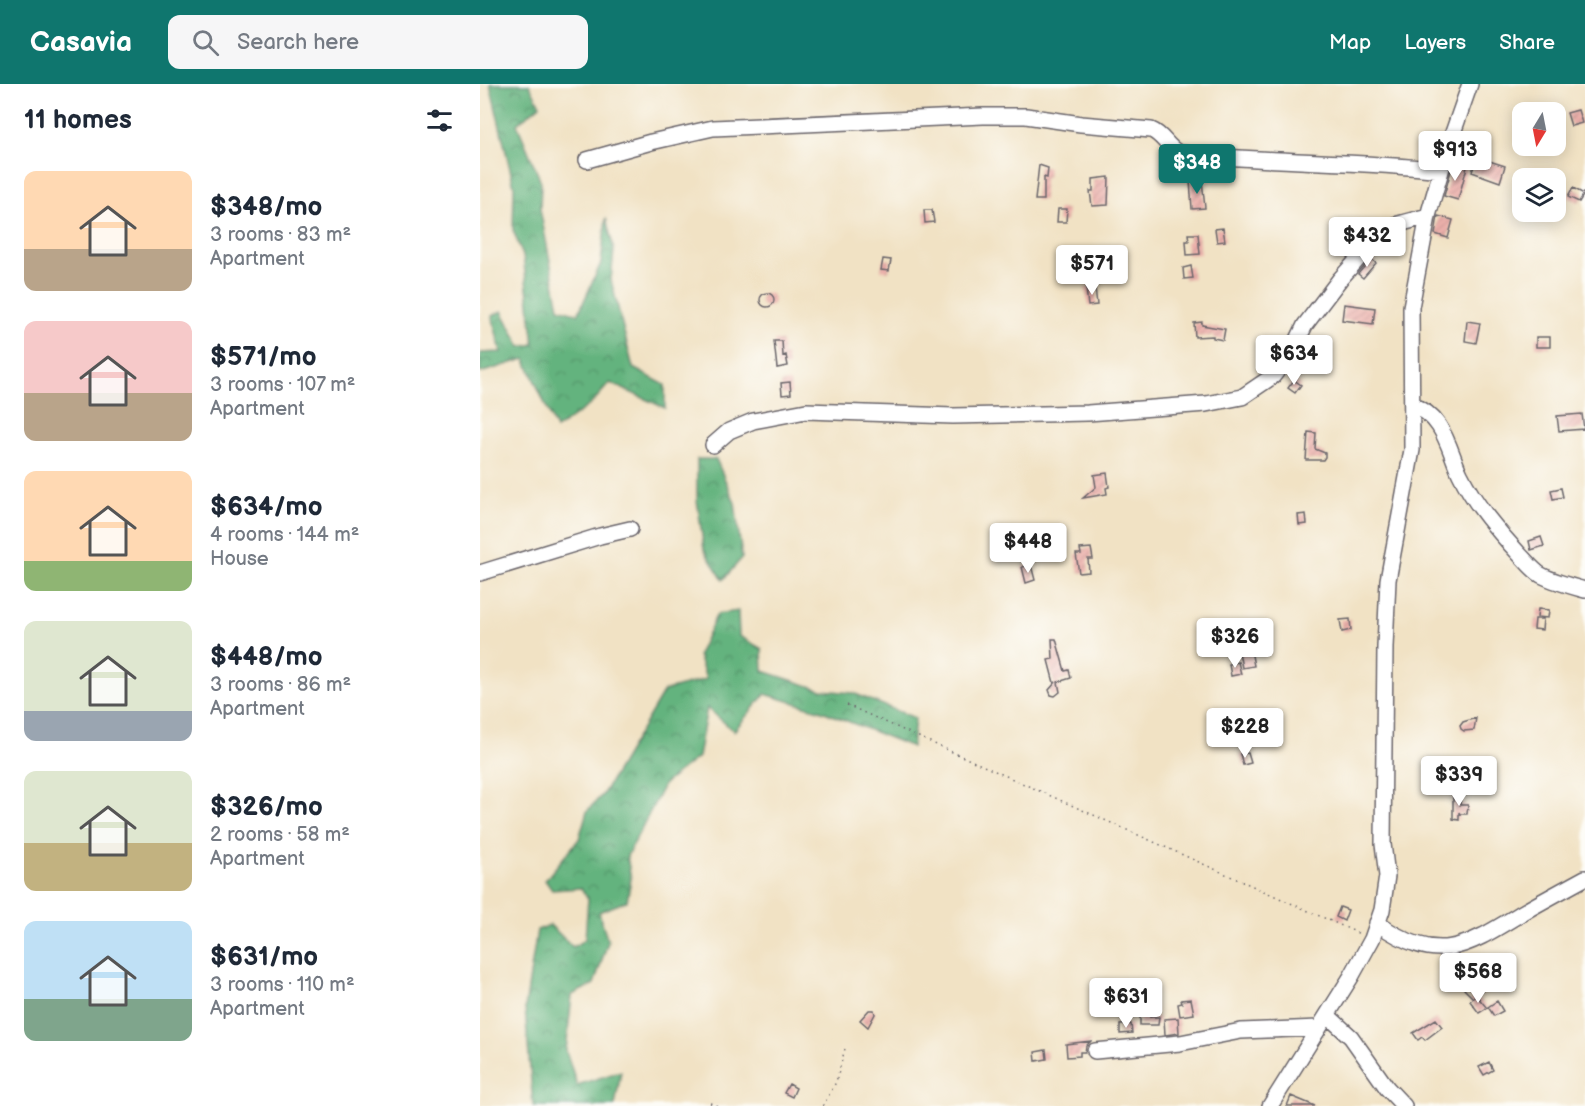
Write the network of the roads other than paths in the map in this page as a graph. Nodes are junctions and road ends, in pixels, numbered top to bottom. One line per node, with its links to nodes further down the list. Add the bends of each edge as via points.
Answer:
1 (1470, 84): 3 (street)
2 (587, 160): 3 (street, via 713,128 1026,116 1151,130 1179,153)
3 (1441, 170): 4 (street)
4 (1428, 216): 5 (street, via 1411,307); 6 (street, via 1395,225 1379,236 1305,325 1292,352 1273,376 1242,397 1206,404 1088,413 953,416 806,411 753,421 729,431)
5 (1412, 405): 9 (street, via 1427,412 1445,435 1461,476 1497,530 1539,574); 11 (street, via 1412,450 1388,580 1383,844 1388,876)
6 (713, 444)
7 (630, 529): 8 (street)
8 (480, 573)
9 (1585, 590)
10 (1585, 878): 11 (street, via 1482,938 1457,947 1427,947 1408,942)
11 (1377, 923): 12 (street, via 1372,939)
12 (1327, 1015): 13 (street); 16 (street, via 1351,1037)
13 (1319, 1028): 14 (street, via 1240,1030 1180,1043); 15 (street)
14 (1095, 1051)
15 (1270, 1106)
16 (1404, 1106)

